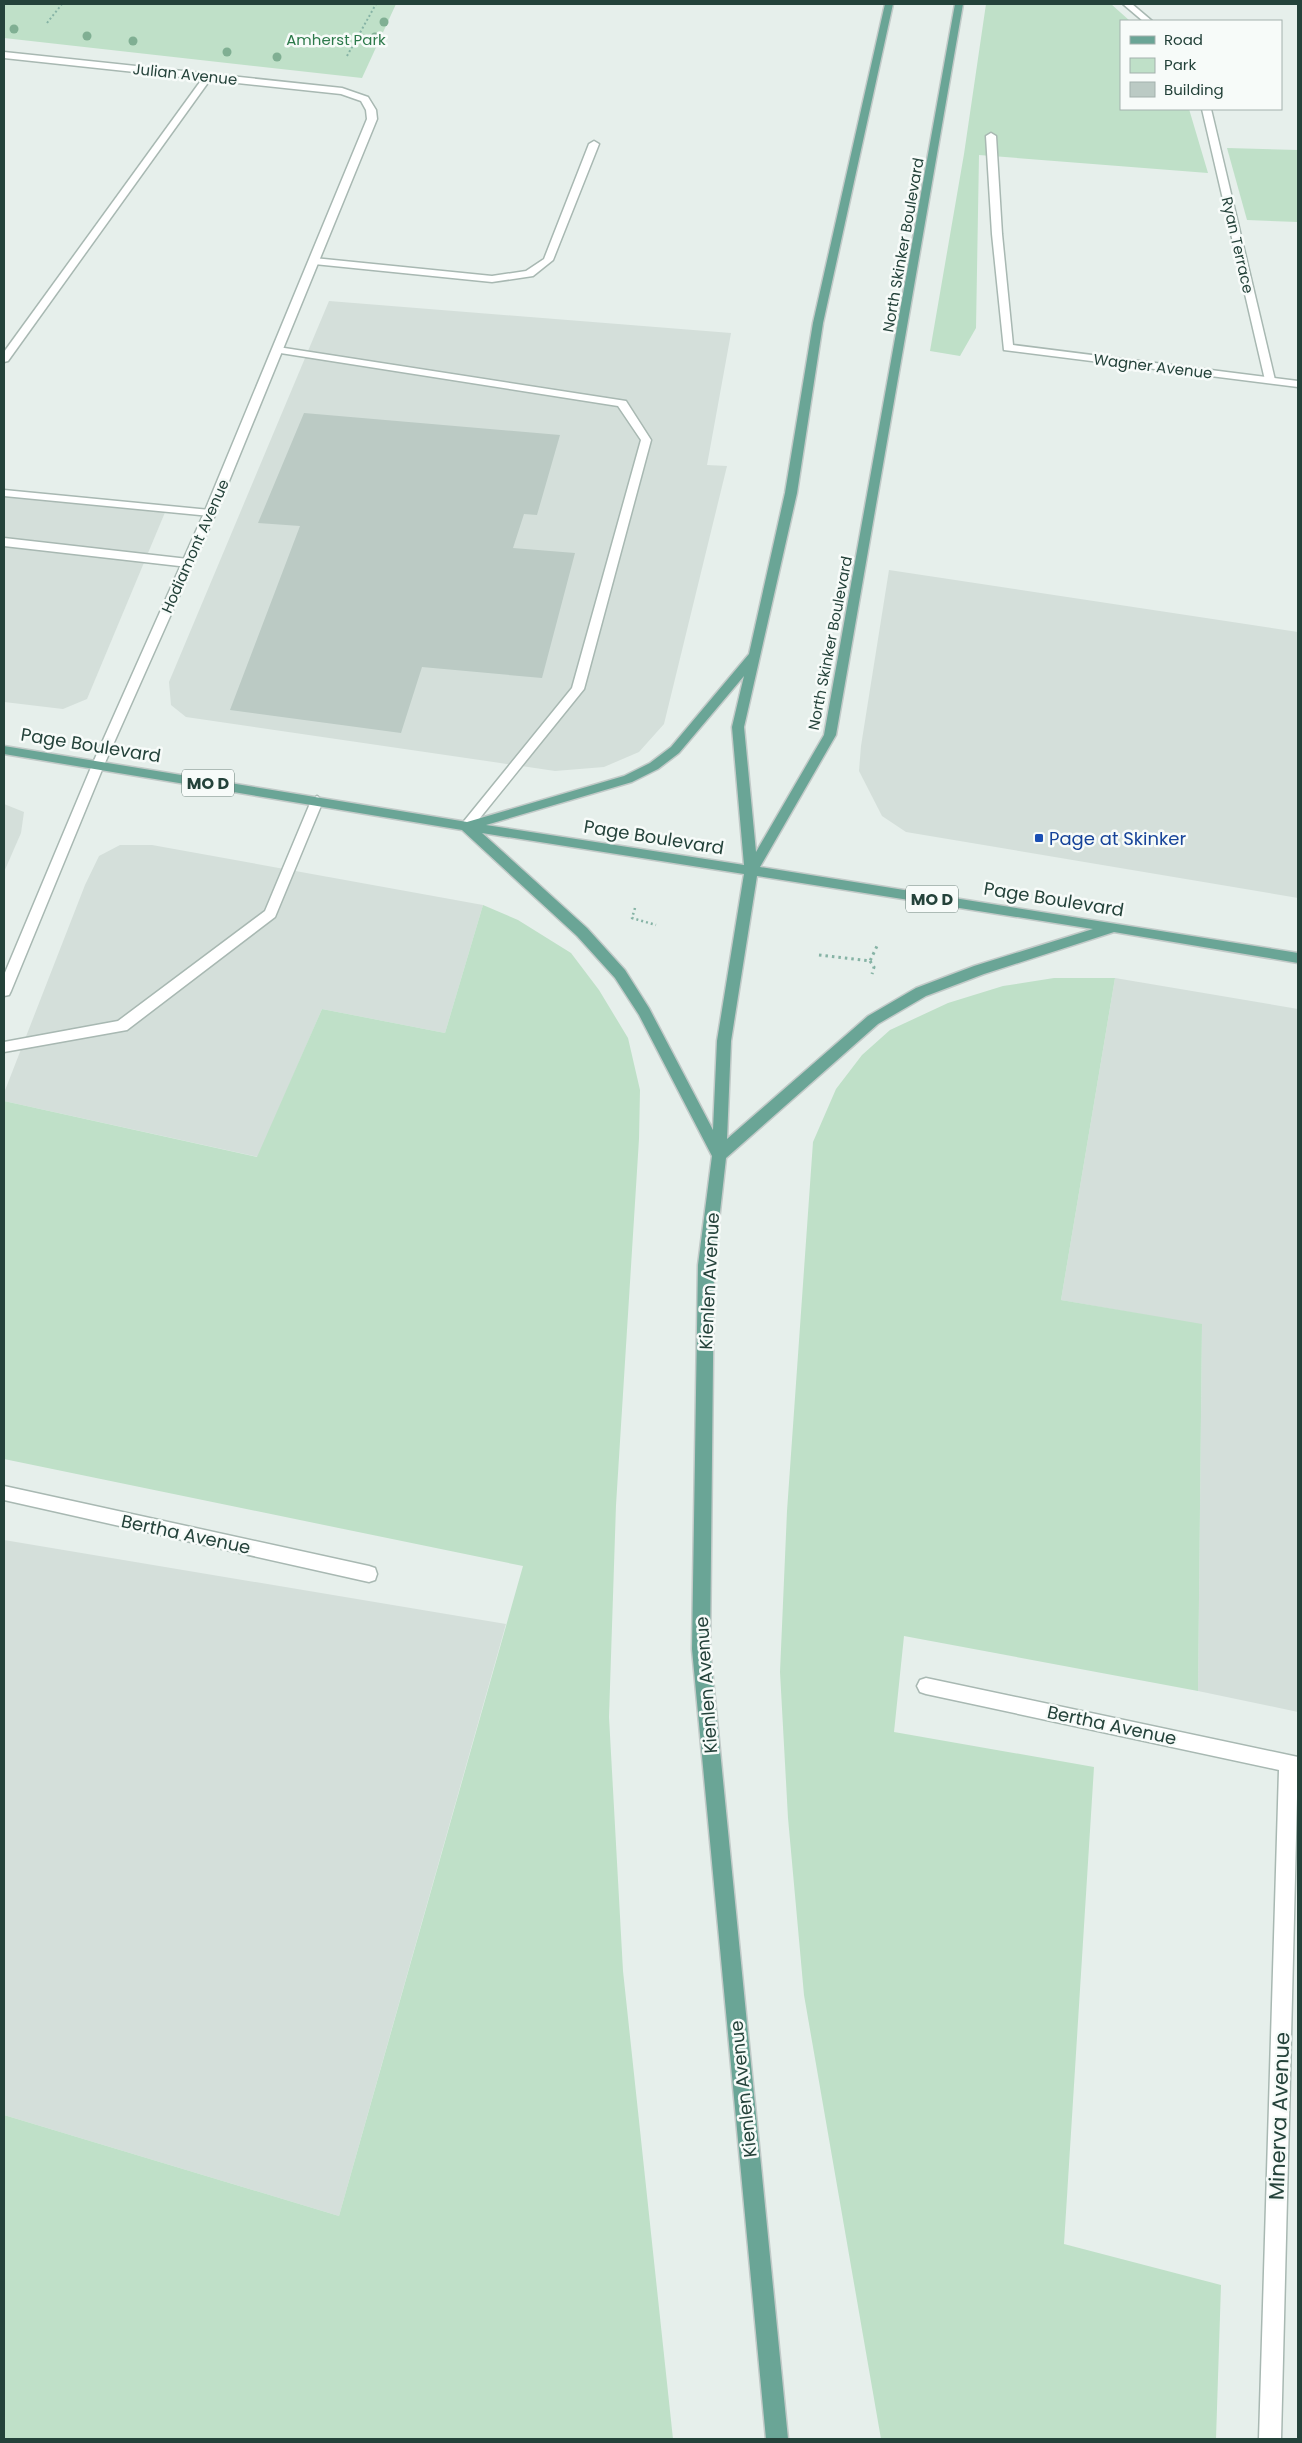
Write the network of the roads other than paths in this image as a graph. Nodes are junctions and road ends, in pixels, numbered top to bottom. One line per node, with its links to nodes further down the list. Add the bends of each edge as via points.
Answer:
1 (889, 4): 20 (main road, via 818,323 790,494)
2 (959, 4): 25 (main road, North Skinker Boulevard, via 830,735)
3 (1126, 4): 4 (street)
4 (1147, 20)
5 (4, 54): 6 (street, Julian Avenue)
6 (208, 77): 7 (street, Julian Avenue, via 342,91); 13 (street)
7 (365, 99): 11 (street, Hodiamont Avenue, via 372,119)
8 (1206, 110): 14 (street, Ryan Terrace)
9 (991, 136): 14 (street, Wagner Avenue, via 1008,348)
10 (594, 144): 11 (street, via 548,260 529,274 492,279)
11 (314, 262): 12 (street, Hodiamont Avenue)
12 (278, 350): 17 (street, Hodiamont Avenue); 24 (street, via 622,403 646,440 578,689)
13 (4, 359)
14 (1270, 380): 15 (street, Wagner Avenue)
15 (1298, 384)
16 (4, 493): 17 (street)
17 (210, 513): 19 (street, Hodiamont Avenue)
18 (4, 542): 19 (street)
19 (188, 563): 22 (street, Hodiamont Avenue)
20 (757, 652): 24 (main road, via 675,750 654,766 628,779); 25 (main road, via 738,727)
21 (4, 750): 22 (main road, Page Boulevard / MO D)
22 (98, 765): 23 (main road, Page Boulevard / MO D); 28 (street, Hodiamont Avenue)
23 (317, 801): 24 (main road, Page Boulevard / MO D); 29 (street, via 270,914 122,1026)
24 (466, 826): 25 (main road, Page Boulevard / MO D); 30 (main road, via 582,932 620,974 644,1012)
25 (750, 871): 26 (main road, Page Boulevard / MO D); 30 (main road, Kienlen Avenue, via 724,1041)
26 (1113, 927): 27 (main road, Page Boulevard / MO D); 30 (main road, via 921,992 873,1020)
27 (1298, 958)
28 (4, 990)
29 (4, 1047)
30 (719, 1155): 35 (main road, Kienlen Avenue, via 706,1265 701,1649)
31 (4, 1494): 32 (street, Bertha Avenue)
32 (369, 1574)
33 (926, 1686): 34 (street, Bertha Avenue)
34 (1293, 1764): 36 (street, Minerva Avenue)
35 (778, 2439)
36 (1270, 2439)

